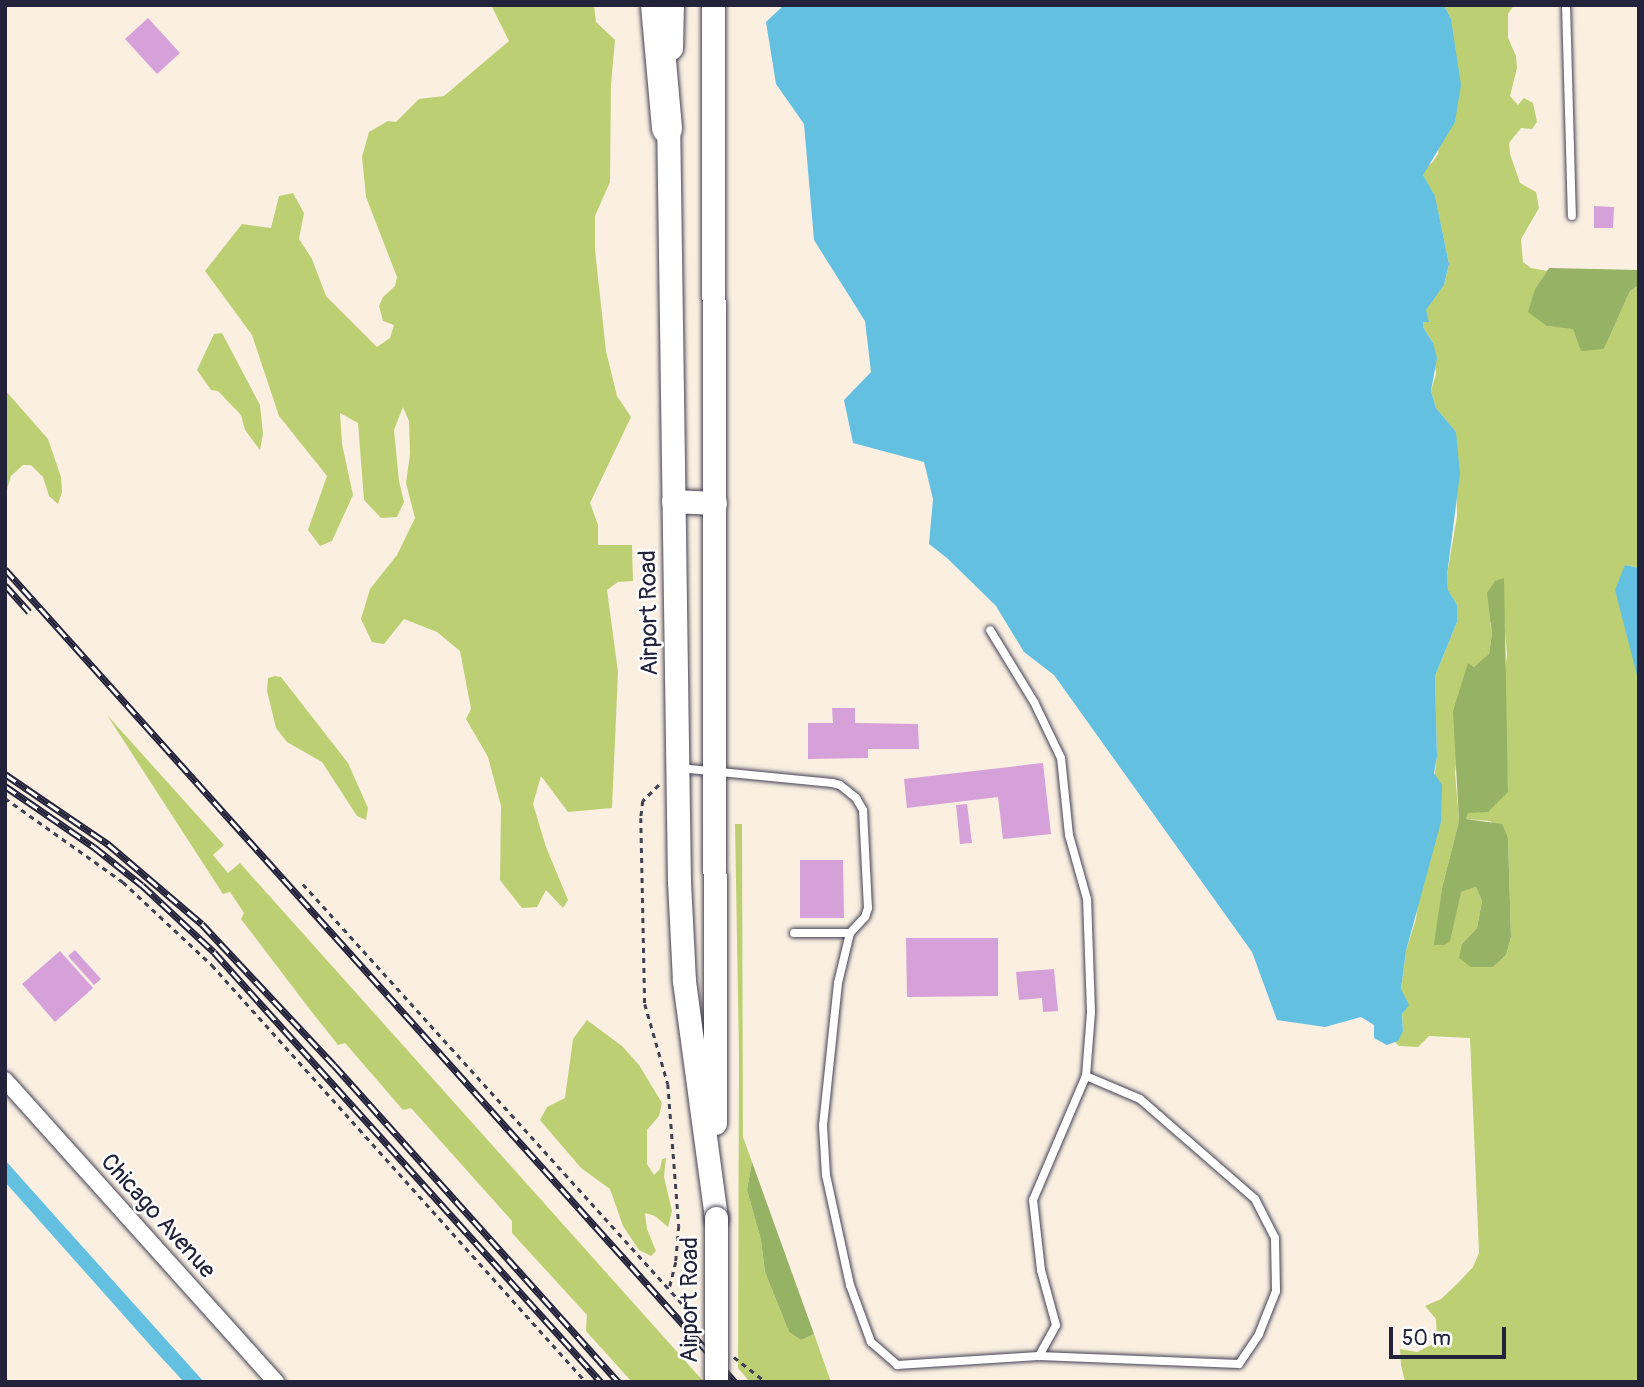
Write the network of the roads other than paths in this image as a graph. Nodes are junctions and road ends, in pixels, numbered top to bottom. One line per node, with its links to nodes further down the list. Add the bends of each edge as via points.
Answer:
1 (656, 5): 5 (highway)
2 (672, 5): 5 (main road, Airport Road)
3 (713, 5): 8 (main road, Airport Road)
4 (1566, 5): 6 (lane)
5 (667, 129): 7 (main road, Airport Road)
6 (1572, 216)
7 (673, 501): 8 (main road); 10 (main road, Airport Road)
8 (715, 503): 11 (main road, Airport Road)
9 (990, 629): 14 (lane, via 1061,758 1069,835 1087,899 1091,1012)
10 (677, 768): 11 (lane); 16 (main road, Airport Road, via 684,981)
11 (715, 771): 13 (lane, via 831,783 856,798 863,810 868,908); 16 (main road, Airport Road)
12 (794, 933): 13 (lane)
13 (850, 933): 17 (lane, via 838,983 823,1126 826,1175 850,1286 871,1342 897,1365)
14 (1086, 1076): 17 (lane, via 1033,1199 1041,1270 1056,1325); 17 (lane, via 1140,1099 1255,1199 1275,1238 1276,1291 1259,1334 1239,1364)
15 (5, 1080): 18 (street, Chicago Avenue)
16 (716, 1218): 19 (main road, Airport Road, bridge)
17 (1039, 1356)
18 (276, 1382)
19 (716, 1382)

